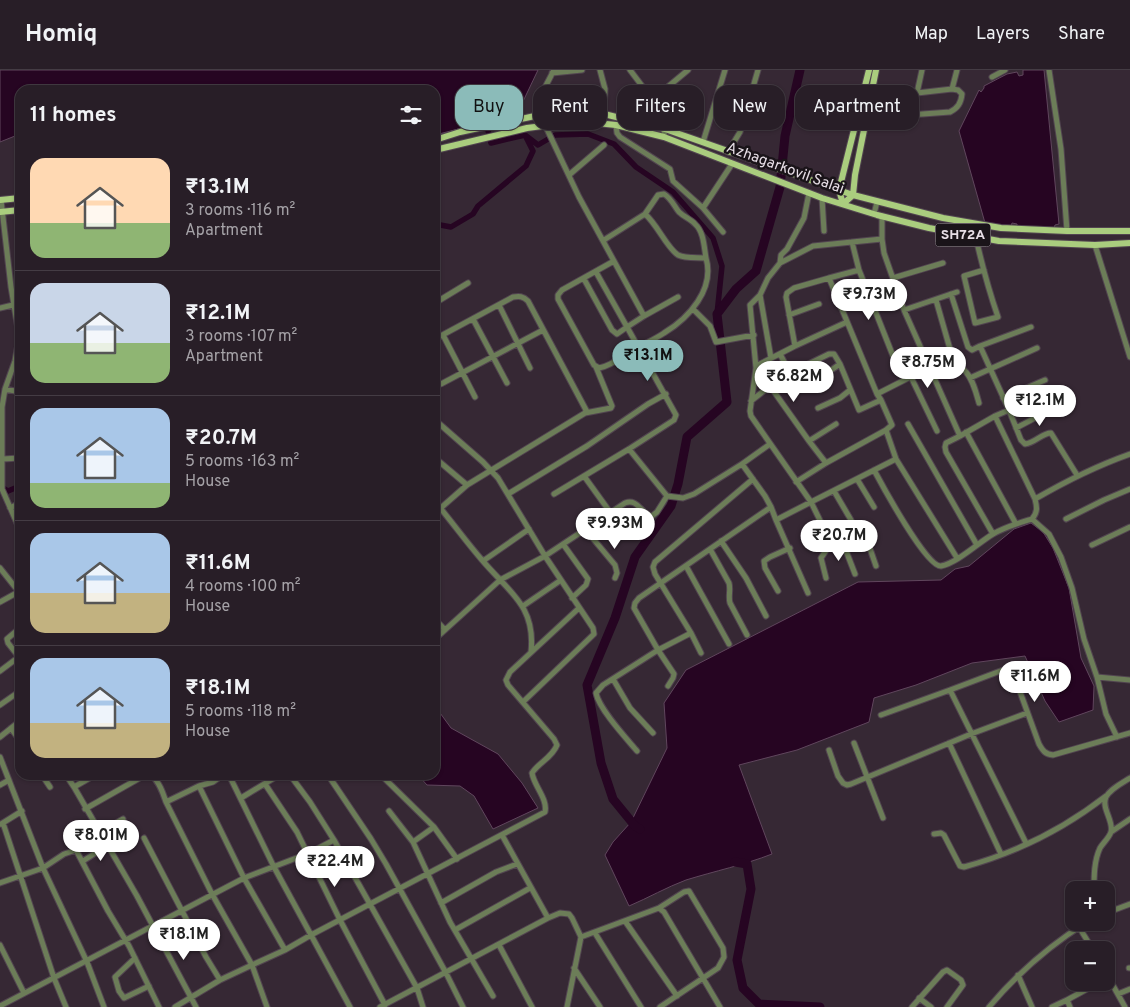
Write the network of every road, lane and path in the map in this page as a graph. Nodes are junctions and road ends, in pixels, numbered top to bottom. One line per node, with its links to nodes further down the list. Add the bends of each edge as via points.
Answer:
1 (582, 70): 13 (street)
2 (600, 70): 16 (street)
3 (630, 70): 17 (street)
4 (688, 70): 18 (street)
5 (725, 70): 36 (street)
6 (758, 70): 39 (street, via 740,132)
7 (869, 70): 19 (main road)
8 (876, 70): 20 (main road)
9 (922, 70): 21 (street)
10 (957, 70): 22 (street)
11 (1005, 70): 14 (street)
12 (1049, 70): 58 (street, via 1061,149)
13 (553, 71): 15 (street)
14 (992, 77)
15 (546, 85)
16 (604, 85)
17 (641, 85)
18 (670, 85)
19 (868, 85)
20 (871, 85)
21 (919, 85)
22 (952, 89): 23 (street); 24 (street, via 962,94 955,110)
23 (919, 93)
24 (919, 114)
25 (533, 116): 35 (main road, Azhagarkovil Salai / SH72A)
26 (607, 124): 27 (main road, Azhagarkovil Salai / SH72A)
27 (616, 125): 34 (main road, Azhagarkovil Salai / SH72A); 50 (street, via 618,135 666,165 673,182)
28 (533, 127): 38 (main road, Azhagarkovil Salai / SH72A)
29 (548, 130): 41 (street)
30 (664, 130): 34 (street)
31 (667, 130): 36 (main road, Azhagarkovil Salai / SH72A)
32 (857, 130): 42 (main road)
33 (862, 130): 44 (main road)
34 (664, 137): 40 (main road, Azhagarkovil Salai / SH72A)
35 (440, 139)
36 (703, 142): 39 (main road, Azhagarkovil Salai / SH72A)
37 (604, 145): 41 (street)
38 (440, 149)
39 (728, 152): 42 (main road, Azhagarkovil Salai / SH72A)
40 (732, 164): 43 (main road, Azhagarkovil Salai / SH72A); 50 (street)
41 (569, 175): 62 (street)
42 (839, 190): 44 (main road, Azhagarkovil Salai / SH72A); 49 (main road)
43 (809, 193): 45 (main road, Azhagarkovil Salai / SH72A); 68 (street, via 804,218 781,255)
44 (853, 196): 48 (main road, Azhagarkovil Salai / SH72A); 49 (main road)
45 (822, 198): 49 (main road, Azhagarkovil Salai / SH72A); 57 (street)
46 (15, 199): 47 (main road)
47 (1, 200): 52 (street)
48 (877, 202): 54 (street); 58 (main road, Azhagarkovil Salai / SH72A, via 977,225)
49 (843, 204): 54 (main road, Azhagarkovil Salai / SH72A)
50 (703, 208): 59 (street)
51 (15, 211): 52 (main road)
52 (1, 212): 82 (street)
53 (645, 214): 62 (street); 66 (street, via 678,255); 66 (street, via 658,195 668,196 679,212 699,228)
54 (874, 214): 55 (main road, Azhagarkovil Salai / SH72A)
55 (882, 216): 60 (main road, Azhagarkovil Salai / SH72A); 61 (street)
56 (1130, 230): 58 (main road, Azhagarkovil Salai / SH72A)
57 (824, 231)
58 (1067, 231)
59 (723, 232)
60 (976, 238): 65 (main road, Azhagarkovil Salai / SH72A); 71 (street)
61 (882, 239): 63 (street); 74 (street)
62 (604, 240): 67 (street)
63 (852, 242): 68 (street, via 813,246); 70 (street)
64 (1130, 243): 65 (main road, Azhagarkovil Salai / SH72A)
65 (1095, 245): 98 (street)
66 (706, 258): 85 (street, via 707,282)
67 (614, 261): 72 (street); 89 (street)
68 (780, 263): 77 (street)
69 (943, 263): 74 (street)
70 (859, 270): 73 (street); 111 (street)
71 (984, 270): 71 (street, via 998,318 975,323 964,276)
72 (596, 272): 75 (street); 92 (street)
73 (829, 278): 88 (street, via 789,291 786,297); 91 (street)
74 (893, 278): 86 (street)
75 (584, 279): 92 (street, via 614,333); 112 (street, via 562,290 558,299)
76 (468, 283): 79 (street)
77 (760, 294): 96 (street, via 750,305); 108 (street)
78 (678, 297): 89 (street)
79 (440, 300)
80 (936, 300): 86 (street); 102 (street, via 954,293 968,347 972,350); 119 (street, via 952,356)
81 (819, 304): 88 (street)
82 (13, 305): 84 (street); 87 (street)
83 (499, 305): 90 (street); 94 (street, via 519,296 525,297); 99 (street)
84 (0, 308)
85 (693, 309): 96 (street, via 707,322 714,340 719,342); 100 (street, via 664,334)
86 (904, 310): 114 (street)
87 (15, 315)
88 (789, 315): 101 (street)
89 (644, 316): 92 (street)
90 (473, 319): 95 (street); 105 (street)
91 (847, 322): 101 (street); 129 (street)
92 (627, 327): 100 (street)
93 (1031, 328): 102 (street)
94 (543, 330): 99 (street); 138 (street, via 584,405)
95 (443, 335): 97 (street); 116 (street)
96 (754, 335): 110 (street)
97 (440, 336)
98 (1127, 339): 107 (street)
99 (517, 343): 105 (street); 113 (street)
100 (639, 346): 112 (street, via 602,368); 128 (street)
101 (795, 346): 104 (street)
102 (980, 346): 115 (street)
103 (1037, 348): 115 (street)
104 (780, 354): 108 (street); 117 (street)
105 (493, 356): 116 (street); 122 (street)
106 (15, 357): 125 (street)
107 (1130, 357)
108 (771, 358): 110 (street)
109 (840, 364): 117 (street, via 832,354); 124 (street); 126 (street)
110 (756, 366): 132 (street)
111 (897, 366)
112 (596, 367): 138 (street, via 612,406)
113 (530, 368)
114 (930, 368): 118 (street); 146 (street)
115 (991, 370): 119 (street); 131 (street)
116 (462, 372): 121 (street); 130 (street)
117 (790, 373): 123 (street)
118 (911, 377): 129 (street); 145 (street)
119 (970, 378): 134 (street)
120 (1045, 380): 131 (street)
121 (440, 384)
122 (507, 384)
123 (770, 386): 132 (street); 147 (street)
124 (798, 386)
125 (5, 389): 127 (street); 152 (street)
126 (850, 390): 133 (street, via 859,410); 135 (street)
127 (15, 391)
128 (666, 394): 149 (street, via 675,418); 168 (street)
129 (877, 394): 133 (street)
130 (475, 397)
131 (1003, 398): 137 (street)
132 (751, 400): 148 (street, via 750,416)
133 (881, 400): 144 (street, via 892,425)
134 (979, 403)
135 (818, 408)
136 (1054, 408): 143 (street)
137 (1008, 410): 139 (street); 143 (street)
138 (585, 413): 158 (street)
139 (995, 416): 146 (street); 171 (street)
140 (440, 424): 158 (street)
141 (836, 424): 147 (street)
142 (908, 424): 192 (street)
143 (1016, 428): 160 (street, via 1025,444 1052,433)
144 (886, 430): 153 (street); 155 (street)
145 (937, 431)
146 (963, 434): 184 (street); 188 (street, via 946,443 946,452)
147 (809, 442): 155 (street)
148 (770, 444): 156 (street); 163 (street)
149 (630, 449): 159 (street); 170 (street)
150 (1130, 454): 160 (street)
151 (15, 458): 152 (street)
152 (3, 459): 165 (street)
153 (896, 459): 157 (street); 198 (street)
154 (440, 462): 164 (street)
155 (826, 463): 163 (street)
156 (742, 464): 162 (street); 170 (street, via 694,494 677,499)
157 (874, 470): 161 (street); 198 (street, via 930,560 942,566)
158 (492, 471): 164 (street); 168 (street)
159 (584, 476): 169 (street); 178 (street)
160 (1076, 476): 171 (street)
161 (858, 478): 167 (street); 175 (street)
162 (753, 479): 174 (street); 208 (street, via 655,562 653,567)
163 (796, 482): 172 (street)
164 (467, 485): 177 (street)
165 (2, 488): 176 (street)
166 (1130, 489): 181 (street)
167 (834, 490): 172 (street); 183 (street)
168 (508, 494): 186 (street)
169 (554, 494)
170 (668, 496): 178 (street, via 652,516 630,501)
171 (1035, 499): 180 (street, via 1037,508)
172 (811, 502): 182 (street); 194 (street)
173 (15, 506): 176 (street)
174 (771, 507): 182 (street); 189 (street)
175 (874, 507)
176 (10, 508): 179 (street)
177 (441, 509): 199 (street)
178 (610, 512): 187 (street)
179 (15, 519)
180 (1032, 519): 184 (street); 231 (street, via 1049,534 1061,557)
181 (1066, 519)
182 (776, 520): 195 (street)
183 (851, 520)
184 (1016, 524): 188 (street)
185 (1130, 528): 193 (street)
186 (529, 529): 197 (street); 199 (street)
187 (586, 529): 191 (street); 204 (street, via 615,565)
188 (993, 534): 192 (street)
189 (721, 541): 196 (street); 217 (street)
190 (843, 543): 194 (street); 201 (street, via 863,535); 203 (street)
191 (563, 544): 197 (street); 213 (street, via 588,579)
192 (977, 545): 198 (street)
193 (1092, 545)
194 (833, 547): 205 (street, via 821,558)
195 (790, 548): 210 (street, via 764,561); 211 (street)
196 (710, 549): 200 (street); 223 (street, via 729,583 730,603)
197 (545, 556): 206 (street); 207 (street)
198 (957, 558)
199 (483, 561): 206 (street)
200 (686, 566): 208 (street); 224 (street)
201 (876, 566)
202 (0, 568): 209 (street)
203 (855, 574)
204 (615, 578)
205 (826, 578)
206 (500, 580): 215 (street); 219 (street)
207 (560, 580): 213 (street); 215 (street)
208 (661, 583): 221 (street); 225 (street, via 634,603)
209 (15, 587)
210 (778, 591)
211 (808, 593)
212 (15, 594): 214 (street)
213 (572, 598): 216 (street)
214 (0, 602)
215 (523, 606): 227 (street, via 533,636)
216 (579, 608): 227 (street); 237 (street, via 594,634)
217 (766, 616)
218 (440, 625): 219 (street)
219 (444, 630): 222 (street)
220 (15, 633): 226 (street, via 7,640)
221 (691, 633): 225 (street); 228 (street)
222 (440, 634)
223 (747, 635)
224 (729, 644)
225 (658, 650): 232 (street); 234 (street, via 674,674)
226 (15, 651)
227 (531, 653): 237 (street, via 510,672 506,680)
228 (701, 653)
229 (15, 660): 230 (street)
230 (0, 671)
231 (1097, 678): 233 (street); 248 (street, via 1106,714)
232 (613, 679): 243 (street, via 630,708); 252 (street, via 598,690 597,698)
233 (1130, 680)
234 (668, 686)
235 (950, 690): 239 (street, via 1012,667); 240 (street); 245 (street)
236 (15, 694): 238 (street)
237 (523, 702): 287 (street, via 557,745 532,773 545,812)
238 (0, 705)
239 (1027, 713): 245 (street); 248 (street, via 1039,744 1048,754)
240 (882, 715)
241 (15, 725): 242 (street)
242 (11, 728): 244 (street); 247 (street)
243 (652, 733)
244 (15, 734)
245 (971, 734): 250 (street); 291 (street)
246 (1130, 734): 248 (street)
247 (0, 737)
248 (1117, 738)
249 (854, 743): 254 (street)
250 (949, 743): 254 (street); 294 (street)
251 (829, 750): 254 (street, via 843,784)
252 (637, 751)
253 (0, 757): 256 (street)
254 (867, 778): 279 (street)
255 (1130, 778): 273 (street)
256 (9, 780): 269 (street); 277 (street)
257 (45, 780): 271 (street)
258 (69, 780): 272 (street)
259 (86, 780): 272 (street)
260 (136, 780): 276 (street)
261 (156, 780): 275 (street)
262 (216, 780): 270 (street)
263 (232, 780): 274 (street)
264 (271, 780): 268 (street)
265 (294, 780): 289 (street)
266 (331, 780): 306 (street, via 371,839)
267 (386, 780): 283 (street)
268 (265, 784): 274 (street); 293 (street, via 298,832)
269 (0, 785)
270 (199, 786): 275 (street); 302 (street)
271 (50, 787)
272 (74, 787): 276 (street)
273 (1106, 796): 285 (street); 291 (street, via 1069,822)
274 (241, 798): 298 (street)
275 (166, 802): 307 (street)
276 (85, 809): 284 (street)
277 (22, 811): 282 (street); 299 (street)
278 (389, 811): 290 (street)
279 (883, 818)
280 (123, 819): 284 (street)
281 (1130, 819): 285 (street)
282 (1, 824): 301 (street)
283 (434, 827): 290 (street); 295 (street)
284 (100, 832): 292 (street)
285 (1111, 832): 303 (street, via 1096,859)
286 (934, 834): 294 (street, via 944,835 962,867)
287 (502, 835): 295 (street); 297 (street)
288 (144, 838): 313 (street)
289 (334, 840): 293 (street); 308 (street)
290 (413, 842): 300 (street)
291 (1026, 843): 294 (street)
292 (108, 845): 296 (street); 317 (street)
293 (307, 854): 298 (street); 315 (street)
294 (1001, 854)
295 (457, 859): 300 (street)
296 (83, 861): 299 (street, via 76,850); 323 (street)
297 (517, 864): 305 (street); 309 (street)
298 (274, 867): 302 (street); 321 (street)
299 (43, 868): 301 (street); 329 (street)
300 (427, 874): 306 (street); 309 (street)
301 (21, 876): 304 (street); 334 (street)
302 (244, 878): 307 (street); 326 (street)
303 (1095, 881)
304 (0, 883)
305 (530, 888): 314 (street); 318 (street)
306 (399, 889): 308 (street); 332 (street)
307 (212, 894): 313 (street); 330 (street)
308 (370, 903): 315 (street); 338 (street)
309 (441, 903): 318 (street)
310 (1130, 904): 312 (street)
311 (659, 908): 316 (street); 335 (street); 335 (street, via 684,892 689,891 693,896 724,957 718,968)
312 (1115, 910)
313 (182, 911): 317 (street); 336 (street)
314 (548, 918): 322 (street, via 560,913 569,914); 325 (street)
315 (340, 920): 321 (street); 350 (street)
316 (625, 920): 320 (street); 346 (street)
317 (153, 925): 323 (street); 344 (street)
318 (455, 930): 328 (street)
319 (1074, 931): 333 (street)
320 (595, 933): 322 (street); 363 (street)
321 (310, 935): 326 (street); 357 (street)
322 (581, 937): 331 (street)
323 (125, 940): 327 (street); 329 (street)
324 (0, 944): 342 (street)
325 (499, 945): 328 (street); 360 (street)
326 (285, 950): 330 (street)
327 (135, 958): 337 (street); 337 (street, via 115,977 119,991 124,998)
328 (473, 959): 332 (street); 345 (street)
329 (87, 962): 334 (street); 352 (street)
330 (252, 965): 336 (street); 356 (street)
331 (574, 968): 361 (street); 362 (street)
332 (446, 973): 338 (street); 359 (street)
333 (1018, 975): 369 (street); 370 (street)
334 (54, 978): 342 (street); 351 (street)
335 (702, 978): 346 (street); 365 (street)
336 (220, 980): 344 (street)
337 (149, 986): 353 (street)
338 (417, 988): 350 (street); 358 (street)
339 (1115, 989): 343 (street)
340 (1130, 989): 343 (street)
341 (1084, 991): 348 (street)
342 (24, 993): 349 (street)
343 (1118, 994): 373 (street)
344 (191, 996): 354 (street); 355 (street)
345 (493, 996)
346 (677, 996): 364 (street)
347 (919, 998): 366 (street); 367 (street); 368 (street, via 943,972 950,971 963,985)
348 (1067, 1000): 371 (street); 372 (street)
349 (0, 1006)
350 (382, 1006)
351 (66, 1007)
352 (104, 1007)
353 (159, 1007)
354 (175, 1007)
355 (196, 1007)
356 (266, 1007)
357 (350, 1007)
358 (423, 1007)
359 (463, 1007)
360 (532, 1007)
361 (567, 1007)
362 (600, 1007)
363 (641, 1007)
364 (660, 1007)
365 (720, 1007)
366 (912, 1007)
367 (930, 1007)
368 (947, 1007)
369 (990, 1007)
370 (1032, 1007)
371 (1052, 1007)
372 (1070, 1007)
373 (1125, 1007)

